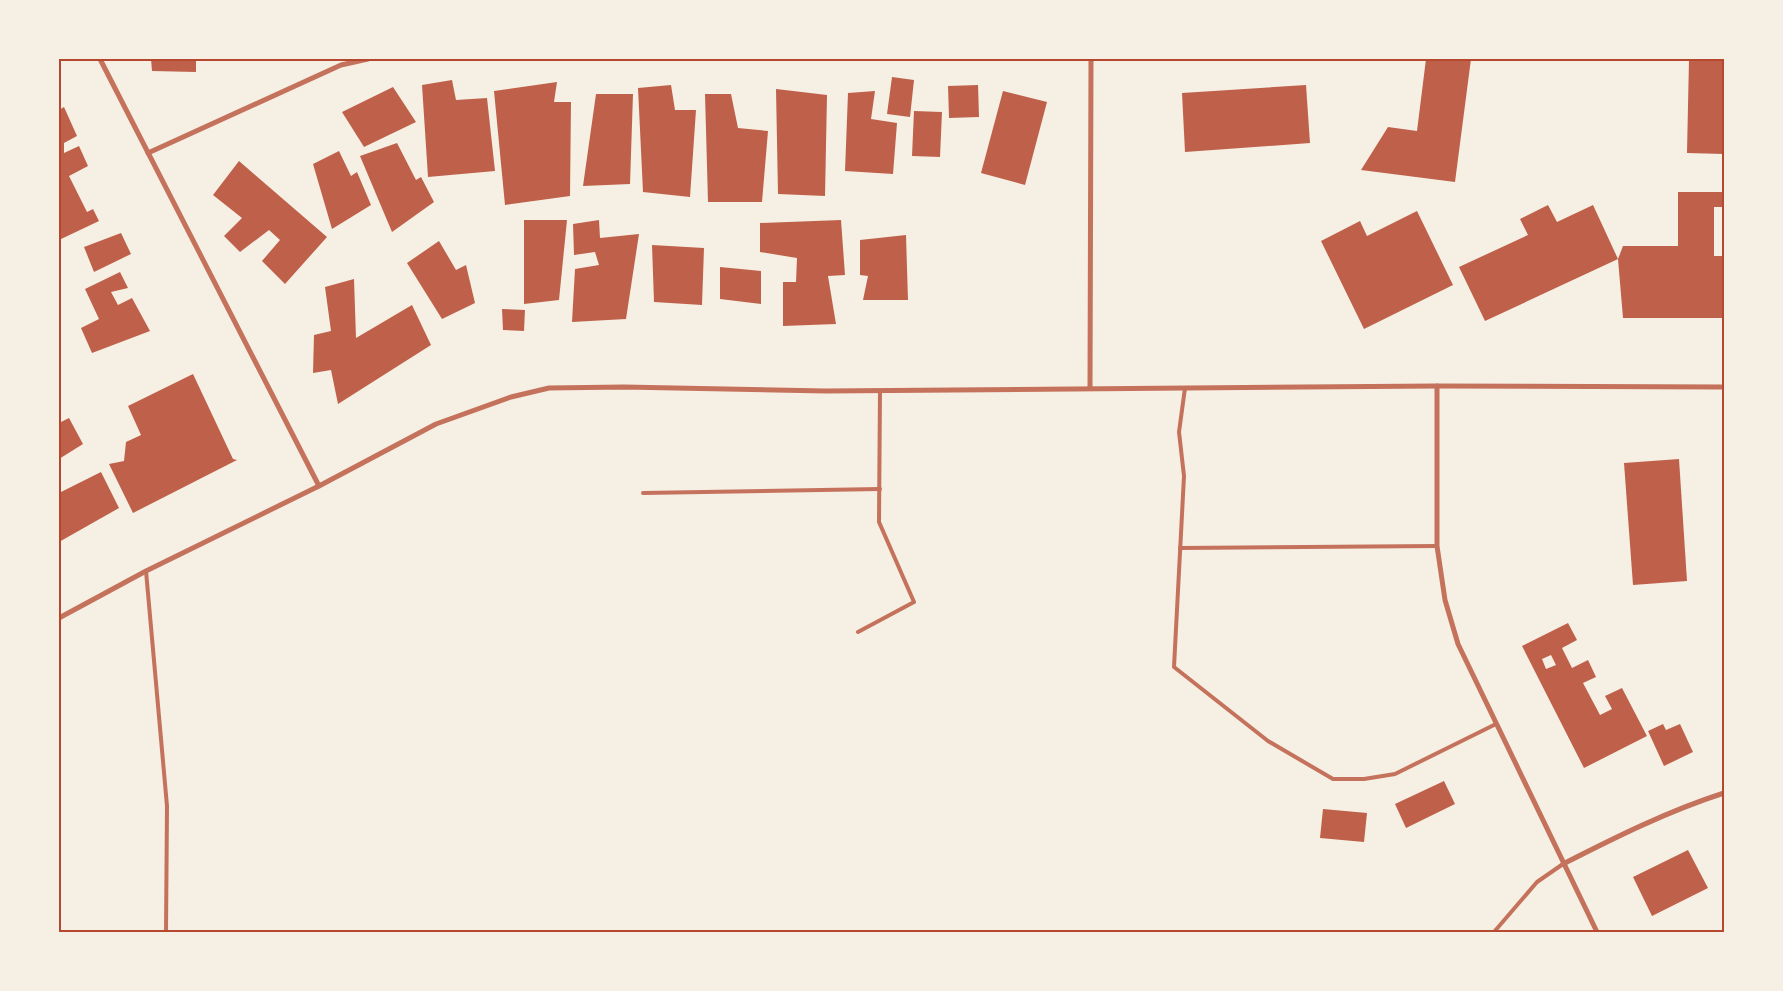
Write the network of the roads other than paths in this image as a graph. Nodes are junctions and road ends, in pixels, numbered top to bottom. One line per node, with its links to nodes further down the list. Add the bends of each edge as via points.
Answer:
1 (100, 59): 4 (street)
2 (368, 59): 4 (street, via 341,65)
3 (1090, 59): 7 (street)
4 (148, 153): 10 (street)
5 (1437, 386): 6 (street); 8 (street); 13 (street)
6 (1724, 386)
7 (1090, 388): 8 (street); 9 (street)
8 (1185, 388): 14 (lane, via 1179,432 1184,476)
9 (880, 391): 10 (street, via 624,386 549,388 511,396 436,424); 11 (lane)
10 (319, 486): 15 (street)
11 (880, 489): 12 (lane); 17 (lane, via 879,522 914,602)
12 (642, 493)
13 (1437, 546): 14 (lane); 18 (street, via 1445,600 1458,644)
14 (1180, 548): 18 (lane, via 1174,668 1268,741 1333,779 1395,774)
15 (146, 571): 16 (street); 21 (lane, via 167,806)
16 (59, 618)
17 (858, 632)
18 (1496, 724): 20 (street)
19 (1724, 793): 20 (street, via 1633,829)
20 (1563, 864): 22 (lane, via 1537,882); 23 (street)
21 (166, 932)
22 (1494, 932)
23 (1597, 932)

